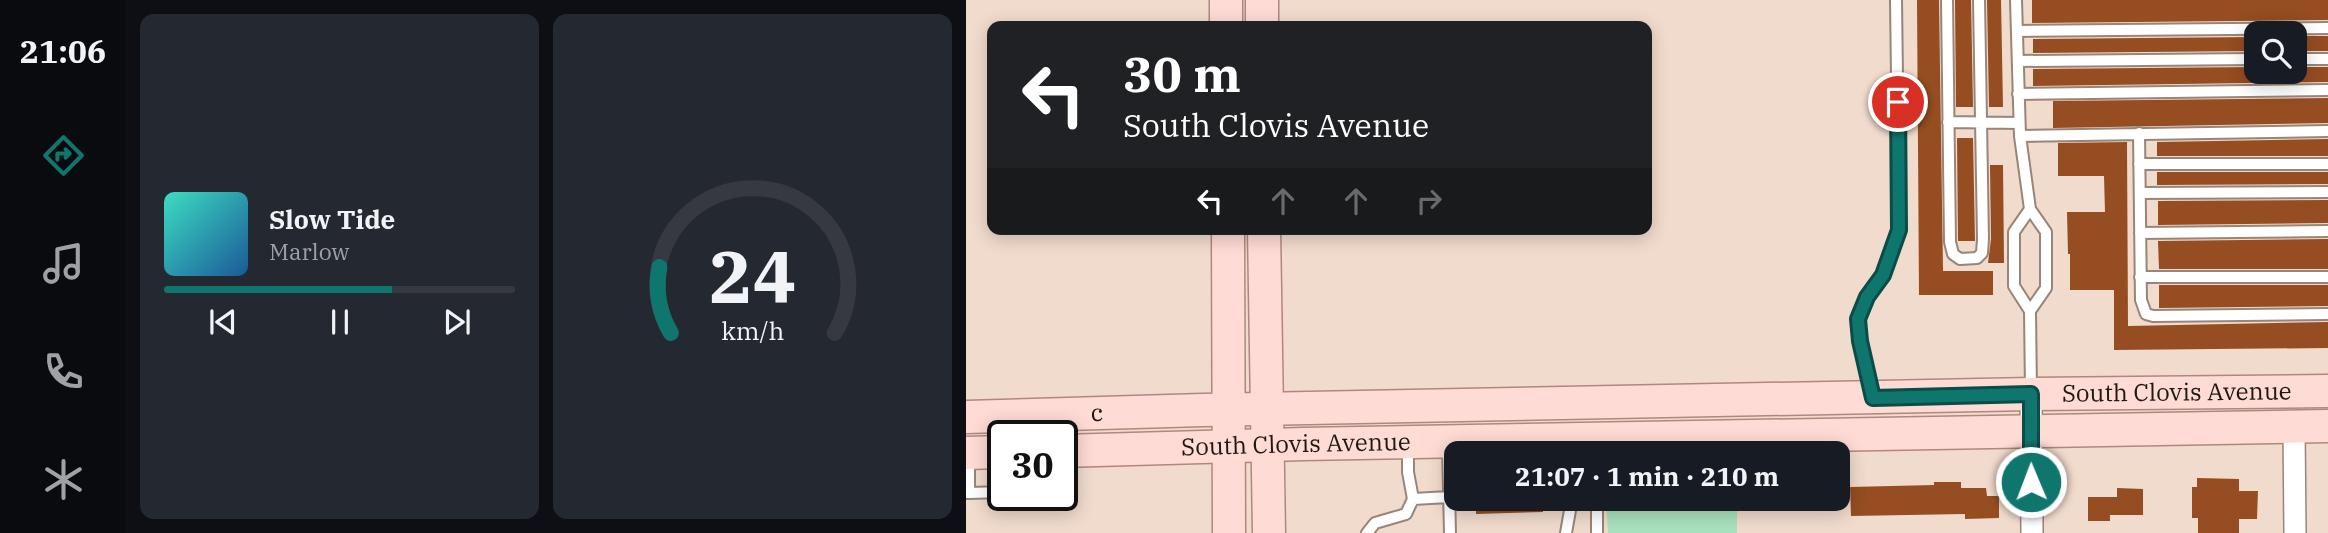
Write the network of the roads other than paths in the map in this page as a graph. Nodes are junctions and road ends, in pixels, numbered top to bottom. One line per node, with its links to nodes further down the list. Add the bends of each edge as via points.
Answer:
1 (1226, 0): 7 (main road)
2 (1262, 0): 8 (main road)
3 (1896, 0): 38 (lane, via 1899,230 1883,275 1858,319)
4 (1947, 0): 17 (lane)
5 (1979, 0): 18 (lane)
6 (2016, 0): 10 (lane)
7 (1226, 21)
8 (1262, 21)
9 (2328, 28): 10 (lane)
10 (2017, 31): 14 (lane)
11 (2244, 59): 14 (lane)
12 (2307, 59): 13 (lane)
13 (2328, 59)
14 (2018, 61): 16 (lane)
15 (2328, 90): 16 (lane)
16 (2018, 94): 19 (lane)
17 (1948, 122): 18 (lane); 18 (lane, via 1950,242 1960,259 1978,258 1982,253)
18 (1981, 123): 19 (lane)
19 (2019, 123): 22 (lane)
20 (2328, 131): 21 (lane)
21 (2139, 133): 22 (lane); 24 (lane)
22 (2020, 136): 27 (lane)
23 (2328, 163): 24 (lane)
24 (2139, 164): 26 (lane)
25 (2328, 192): 26 (lane)
26 (2140, 193): 29 (lane)
27 (2030, 209): 34 (lane, via 2014,232 2014,286); 34 (lane, via 2046,232 2046,288)
28 (2328, 231): 29 (lane)
29 (2140, 233): 32 (lane)
30 (1228, 235): 41 (main road)
31 (1264, 235): 39 (main road)
32 (2140, 277): 33 (lane); 35 (lane, via 2143,309 2153,316)
33 (2328, 277)
34 (2030, 311): 37 (lane)
35 (2328, 314)
36 (2328, 391): 37 (main road, South Clovis Avenue)
37 (2031, 394): 38 (main road, South Clovis Avenue); 45 (street)
38 (1873, 398): 39 (main road, South Clovis Avenue)
39 (1266, 409): 41 (main road, South Clovis Avenue); 49 (main road)
40 (2328, 409): 43 (main road, via 2299,414)
41 (1229, 410): 42 (main road, c); 50 (main road)
42 (966, 417)
43 (2294, 426): 44 (main road, South Clovis Avenue); 45 (main road, South Clovis Avenue); 68 (street)
44 (2328, 426)
45 (2031, 430): 47 (main road, South Clovis Avenue); 67 (street)
46 (1444, 441): 48 (main road, South Clovis Avenue)
47 (1733, 441)
48 (1408, 442): 49 (main road, South Clovis Avenue); 57 (lane)
49 (1268, 444): 50 (main road, South Clovis Avenue); 62 (main road)
50 (1228, 446): 51 (main road, South Clovis Avenue); 61 (main road)
51 (1078, 450)
52 (987, 452): 53 (main road)
53 (967, 453): 55 (lane)
54 (987, 492): 55 (lane)
55 (967, 493)
56 (1444, 497): 57 (lane)
57 (1413, 499): 63 (lane, via 1406,514 1374,523)
58 (1449, 511): 64 (lane)
59 (1570, 511): 65 (lane)
60 (1597, 511): 66 (lane)
61 (1229, 533)
62 (1269, 533)
63 (1367, 533)
64 (1450, 533)
65 (1566, 533)
66 (1597, 533)
67 (2032, 533)
68 (2294, 533)

